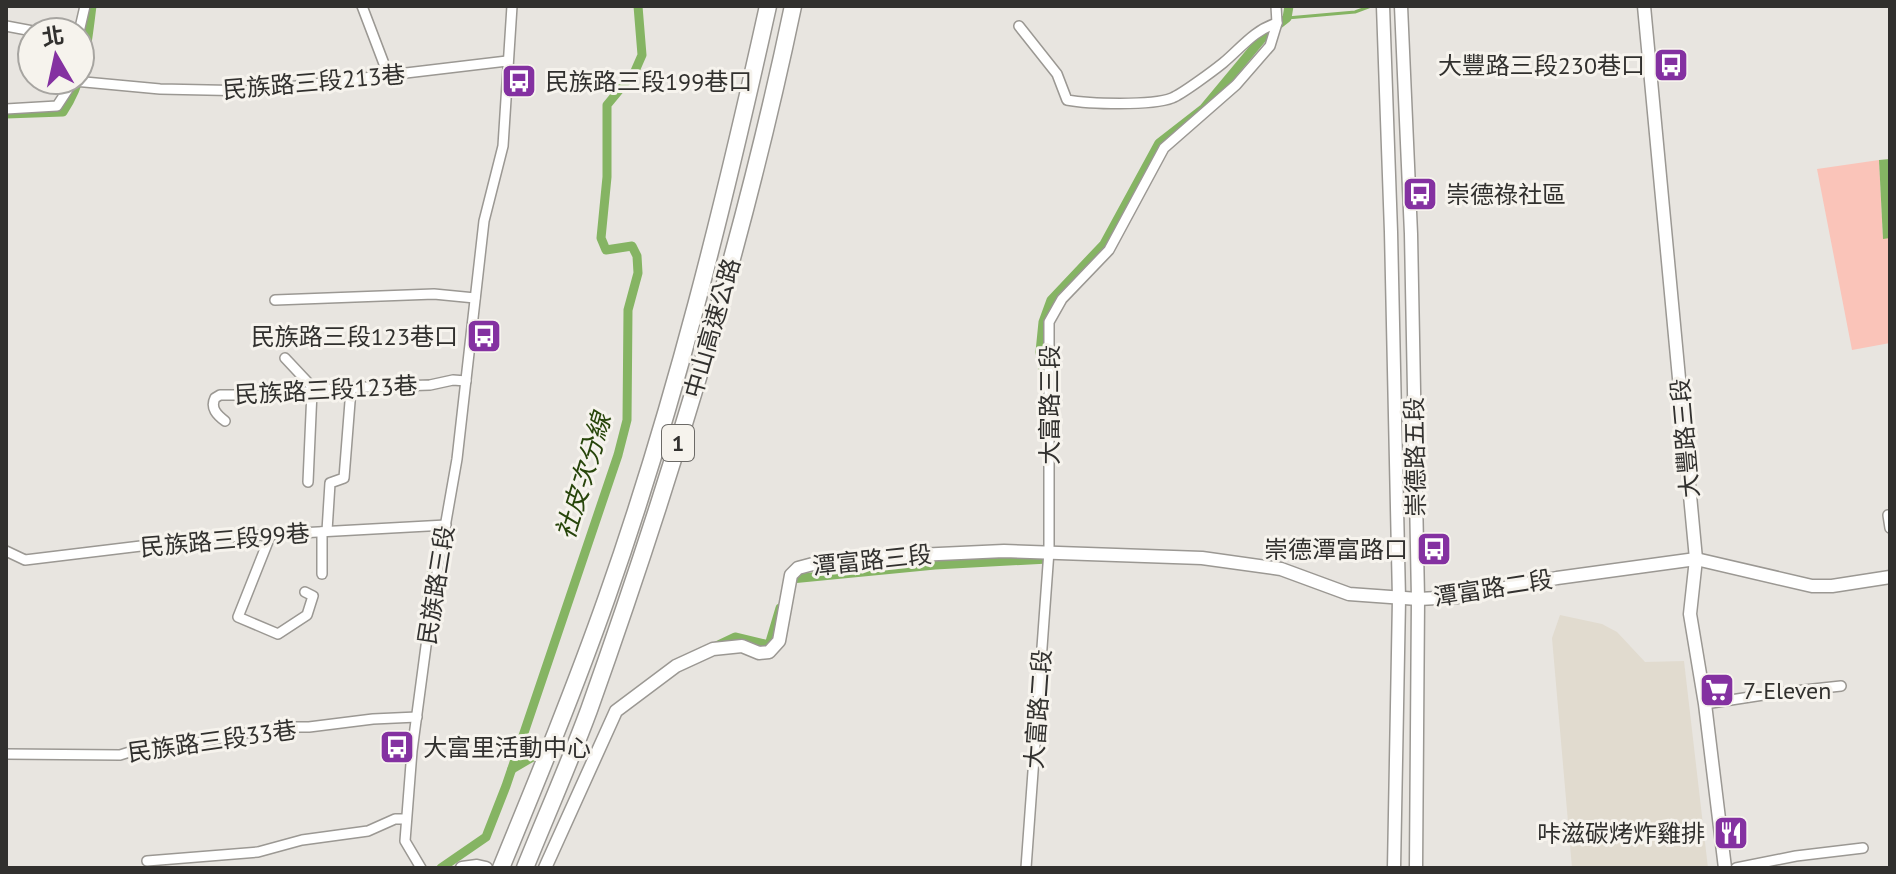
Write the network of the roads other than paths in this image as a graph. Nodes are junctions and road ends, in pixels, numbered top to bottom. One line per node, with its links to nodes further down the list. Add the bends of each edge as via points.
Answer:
1 (362, 6): 12 (street)
2 (512, 6): 11 (street, 民族路三段)
3 (768, 6): 47 (highway, 中山高速公路 / 1, via 694,314 638,502 573,692)
4 (793, 6): 48 (highway, 中山高速公路 / 1, via 752,185 654,521 587,713)
5 (1276, 6): 9 (street, 大富路三段)
6 (1401, 6): 36 (street, 崇德路五段)
7 (1644, 6): 31 (street, 大豐路三段)
8 (1383, 7): 35 (street, 崇德路五段)
9 (1277, 23): 10 (street, via 1261,28 1180,94 1147,102 1067,100 1057,74); 30 (street, 大富路三段, via 1270,46 1236,85 1164,148 1109,250 1062,299 1049,322)
10 (1019, 26)
11 (507, 61): 12 (street, 民族路三段213巷); 16 (street, 民族路三段, via 503,146 484,221)
12 (389, 77): 13 (street, 民族路三段213巷, via 254,91)
13 (96, 83)
14 (64, 96): 15 (street, via 57,106)
15 (6, 109)
16 (475, 298): 17 (street, via 434,294); 19 (street, 民族路三段)
17 (275, 300)
18 (285, 358): 21 (street)
19 (466, 381): 20 (street, 民族路三段123巷); 25 (street, 民族路三段)
20 (351, 389): 21 (street, 民族路三段123巷); 27 (street, via 344,478 330,483)
21 (314, 391): 22 (street, 民族路三段123巷, via 220,395 213,404); 23 (street)
22 (225, 421)
23 (308, 482)
24 (1888, 515): 26 (street)
25 (446, 525): 27 (street, 民族路三段99巷); 39 (street, 民族路三段)
26 (1890, 528)
27 (325, 531): 28 (street, 民族路三段99巷); 32 (street)
28 (271, 534): 29 (street, 民族路三段99巷, via 25,560); 34 (street, via 238,617 278,634 307,615 313,596)
29 (6, 551)
30 (1049, 551): 35 (street, 潭富路二段, via 1202,558 1281,569 1349,594); 49 (street, 潭富路三段, via 932,554 798,568 787,586 779,641 769,652 742,646 713,649 676,666 616,711); 50 (street, 大富路二段)
31 (1696, 559): 33 (street, 潭富路二段, via 1812,586); 36 (street, 潭富路二段); 38 (street, 大豐路三段, via 1690,614)
32 (322, 574)
33 (1890, 577)
34 (305, 592)
35 (1399, 599): 36 (street, 潭富路二段); 51 (street, 崇德路五段)
36 (1418, 599): 52 (street, 崇德路五段)
37 (1841, 686): 38 (street)
38 (1705, 704): 53 (street, 大豐路三段)
39 (417, 717): 40 (street, 民族路三段33巷, via 275,727 120,755); 41 (street, 民族路三段)
40 (6, 754)
41 (405, 819): 43 (street, via 258,852); 44 (street, 民族路三段, via 405,841)
42 (1863, 848): 54 (street)
43 (147, 861)
44 (421, 868)
45 (462, 868): 46 (street)
46 (486, 868)
47 (501, 868)
48 (525, 868)
49 (545, 868)
50 (1026, 868)
51 (1394, 868)
52 (1416, 868)
53 (1725, 868)
54 (1736, 868)

